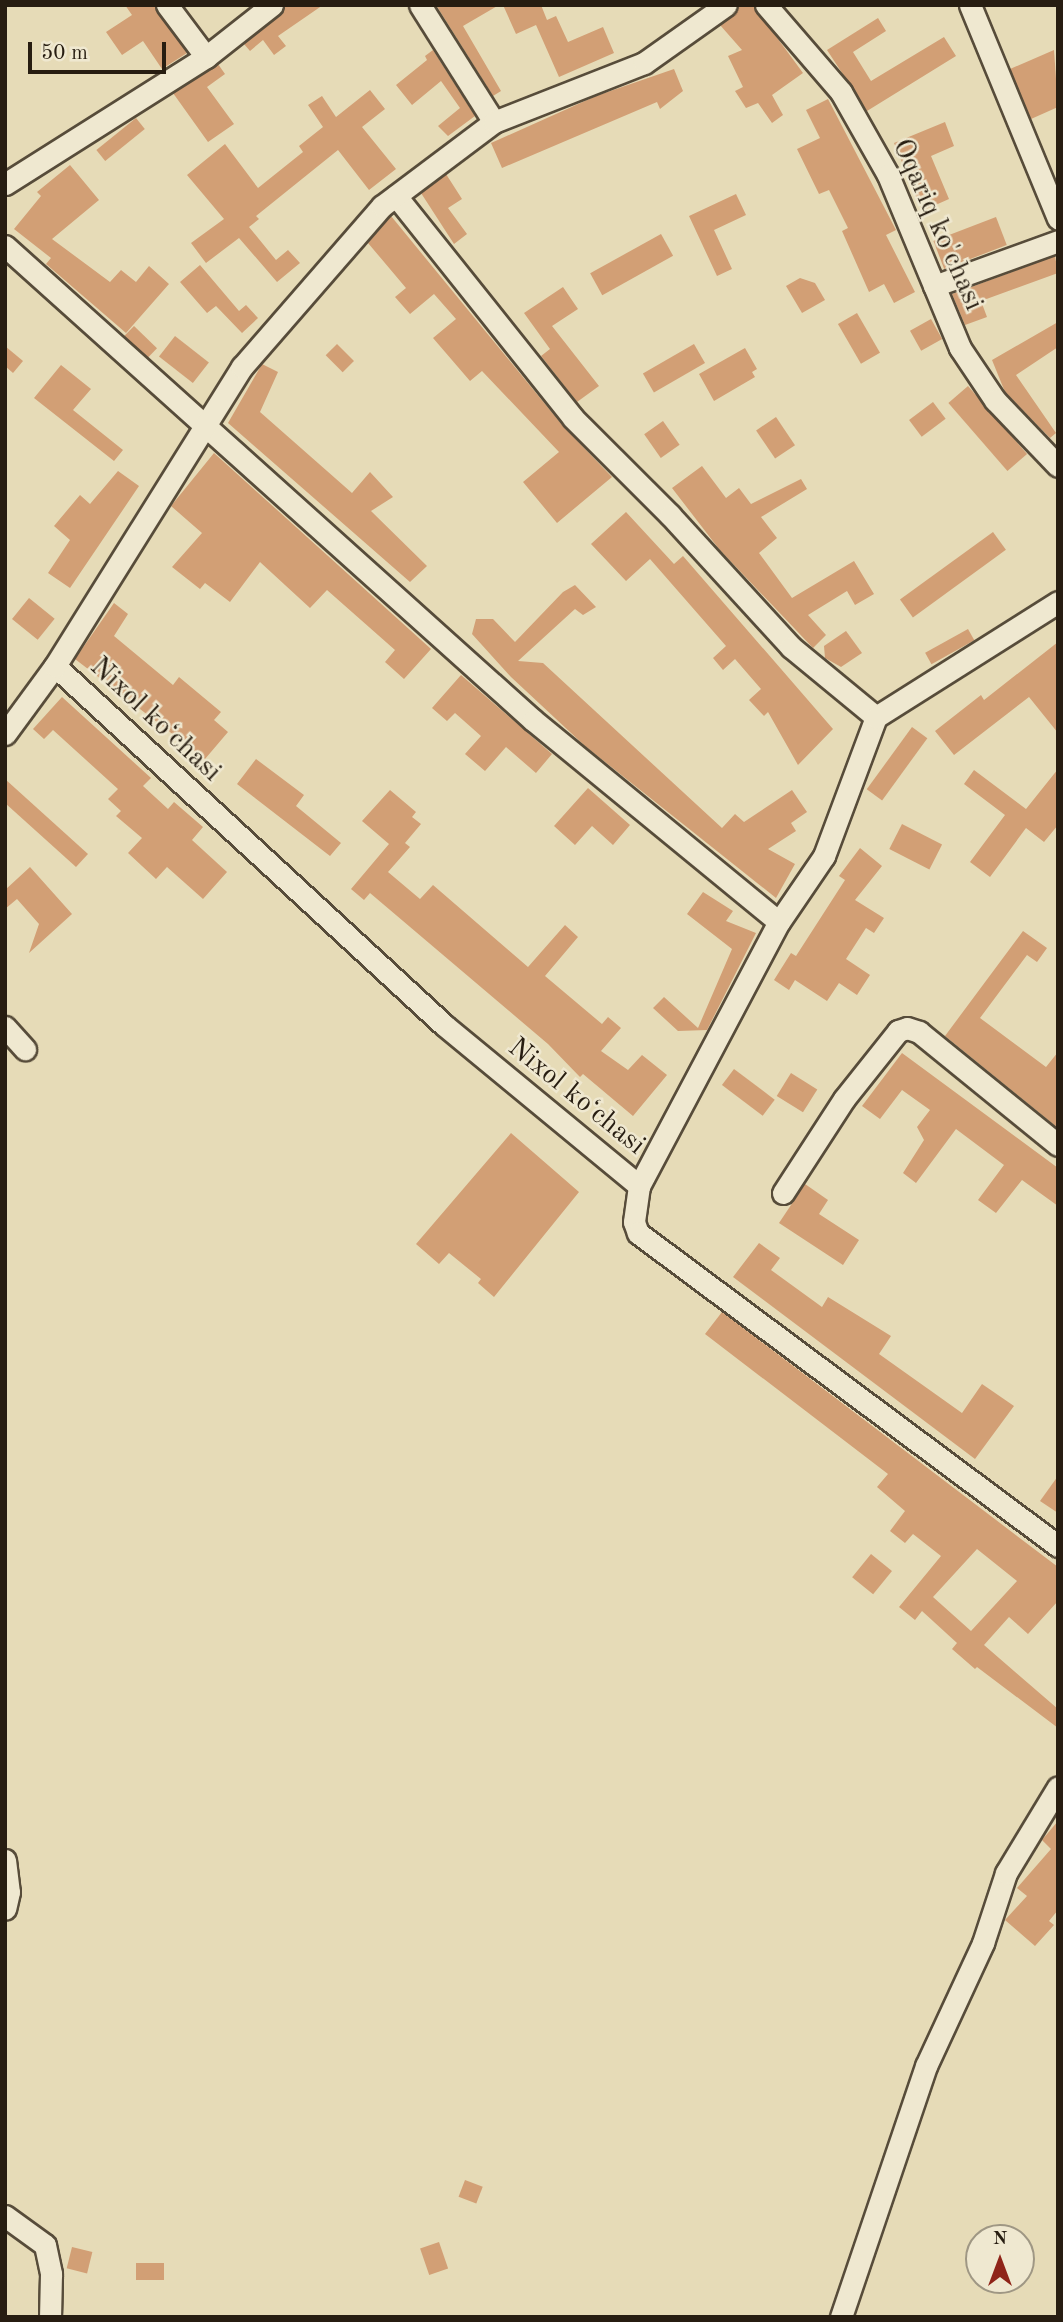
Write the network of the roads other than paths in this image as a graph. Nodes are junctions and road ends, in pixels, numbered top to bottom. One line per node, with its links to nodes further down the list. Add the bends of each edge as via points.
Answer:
1 (167, 5): 7 (street)
2 (272, 5): 7 (street)
3 (420, 5): 8 (street)
4 (726, 5): 8 (street, via 644,63)
5 (766, 5): 14 (street, Oqariq ko'chasi, via 842,92 888,175)
6 (970, 5): 11 (street)
7 (206, 57): 9 (street)
8 (494, 122): 10 (street)
9 (5, 184)
10 (396, 196): 15 (street, via 242,367); 19 (street, via 573,418 670,514 791,647)
11 (1058, 219)
12 (1058, 242): 14 (street)
13 (5, 246): 15 (street)
14 (934, 286): 16 (street, Oqariq ko'chasi, via 960,348 995,400)
15 (204, 426): 18 (street); 21 (street, via 533,720)
16 (1058, 466)
17 (1058, 602): 19 (street)
18 (55, 666): 20 (street); 25 (street, Nixol koʻchasi, via 444,1025)
19 (876, 717): 21 (street, via 824,856)
20 (5, 734)
21 (779, 922): 25 (street)
22 (5, 1027): 23 (street)
23 (25, 1049)
24 (1058, 1145): 26 (street, via 919,1032 907,1028 898,1031 844,1099)
25 (639, 1186): 27 (street, Nixol koʻchasi, via 634,1222 638,1233)
26 (783, 1193)
27 (1058, 1546)
28 (1058, 1787): 33 (street, via 1006,1873 983,1943 926,2066)
29 (5, 1860): 30 (street)
30 (5, 1909)
31 (5, 2216): 32 (street, via 45,2245 51,2274)
32 (50, 2317)
33 (841, 2317)

